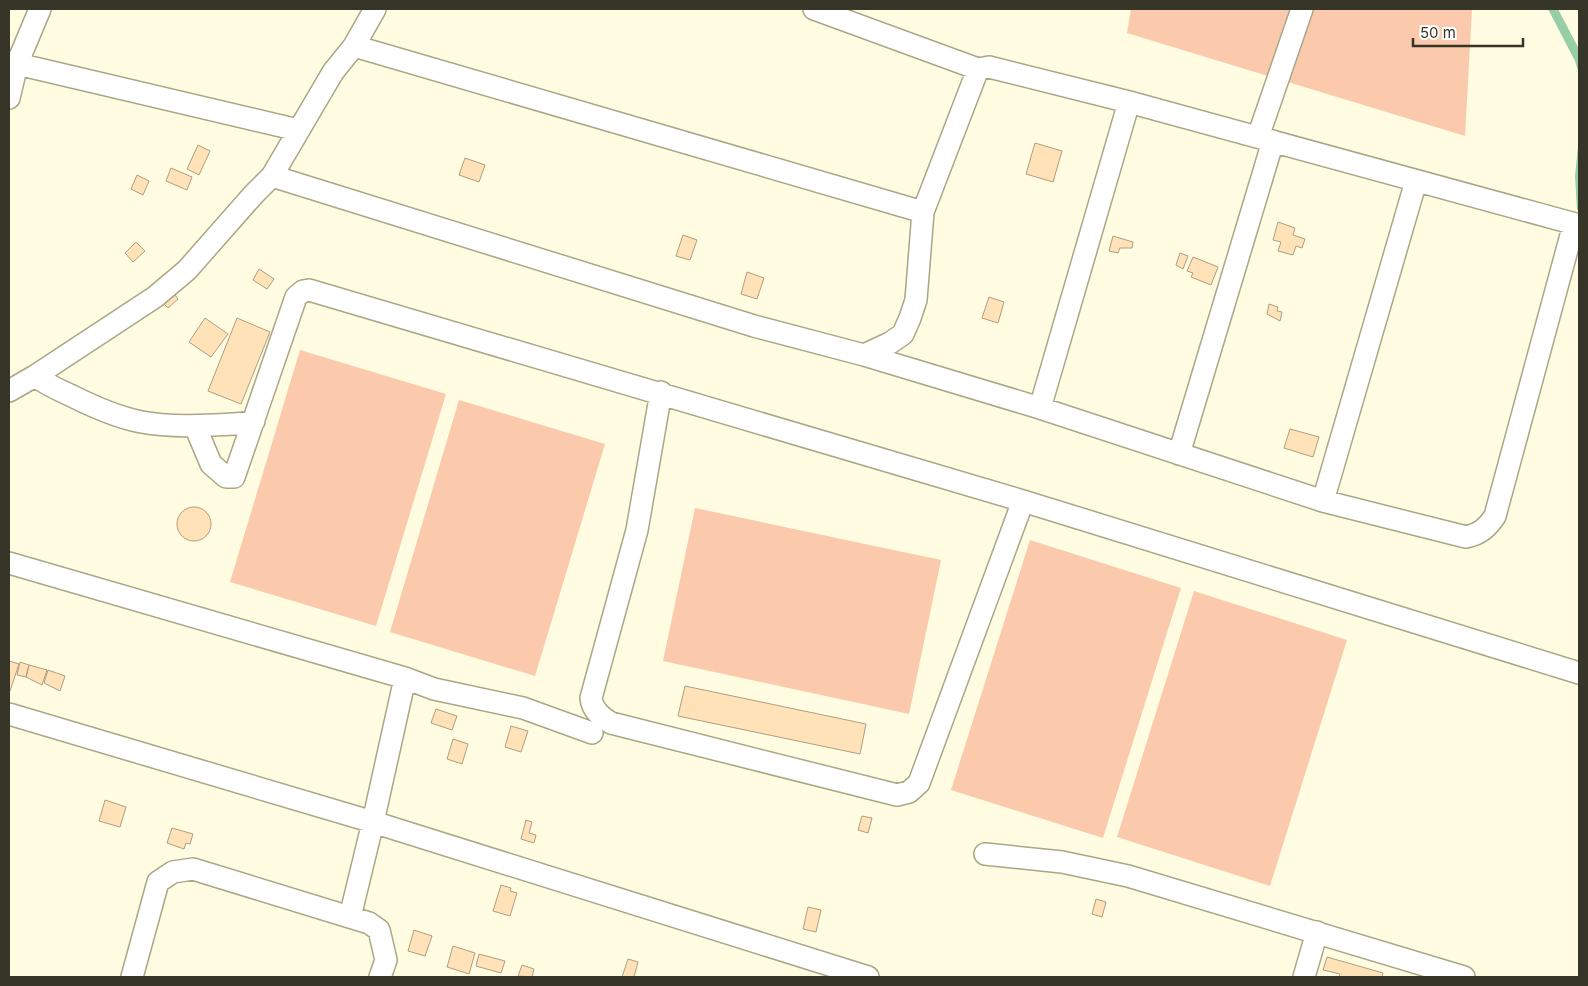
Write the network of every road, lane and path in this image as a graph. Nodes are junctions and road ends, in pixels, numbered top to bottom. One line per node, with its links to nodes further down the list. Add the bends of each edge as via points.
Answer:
1 (40, 9): 6 (street)
2 (375, 9): 5 (street)
3 (814, 9): 7 (street)
4 (1302, 9): 11 (street)
5 (354, 46): 10 (street, via 333,72); 14 (street)
6 (13, 63): 8 (street); 10 (street)
7 (978, 69): 9 (street, via 989,66); 14 (street)
8 (9, 98)
9 (1129, 102): 11 (street); 20 (street)
10 (298, 130): 12 (street)
11 (1266, 139): 13 (street); 24 (street)
12 (272, 176): 16 (street, via 754,326); 17 (street, via 187,270 155,297)
13 (1416, 181): 15 (street); 26 (street)
14 (923, 212): 16 (street, via 916,300 910,318 902,334)
15 (1577, 224): 26 (street, via 1495,516 1488,527 1466,537)
16 (864, 355): 20 (street)
17 (35, 376): 18 (street); 22 (street, via 47,386 107,414 149,425)
18 (9, 391)
19 (661, 392): 21 (street, via 309,290 296,297); 25 (street); 25 (street, via 637,530 590,698 591,706 611,723 897,795 909,792 920,783)
20 (1040, 408): 24 (street)
21 (246, 422): 22 (street); 23 (street); 23 (street, via 234,476 226,477 215,470)
22 (195, 426): 23 (street)
23 (207, 454)
24 (1179, 454): 26 (street)
25 (1023, 501): 28 (street)
26 (1323, 501)
27 (9, 563): 29 (street)
28 (1579, 673)
29 (405, 678): 31 (street, via 434,688 523,708); 32 (street)
30 (9, 714): 32 (street)
31 (592, 733)
32 (373, 822): 34 (street); 38 (street)
33 (985, 854): 35 (street, via 1062,862 1128,876)
34 (350, 917): 36 (street, via 193,870 173,872 158,882); 37 (street, via 379,930 386,960)
35 (1317, 932): 39 (street); 40 (street)
36 (132, 977)
37 (380, 977)
38 (868, 977)
39 (1304, 977)
40 (1464, 977)

